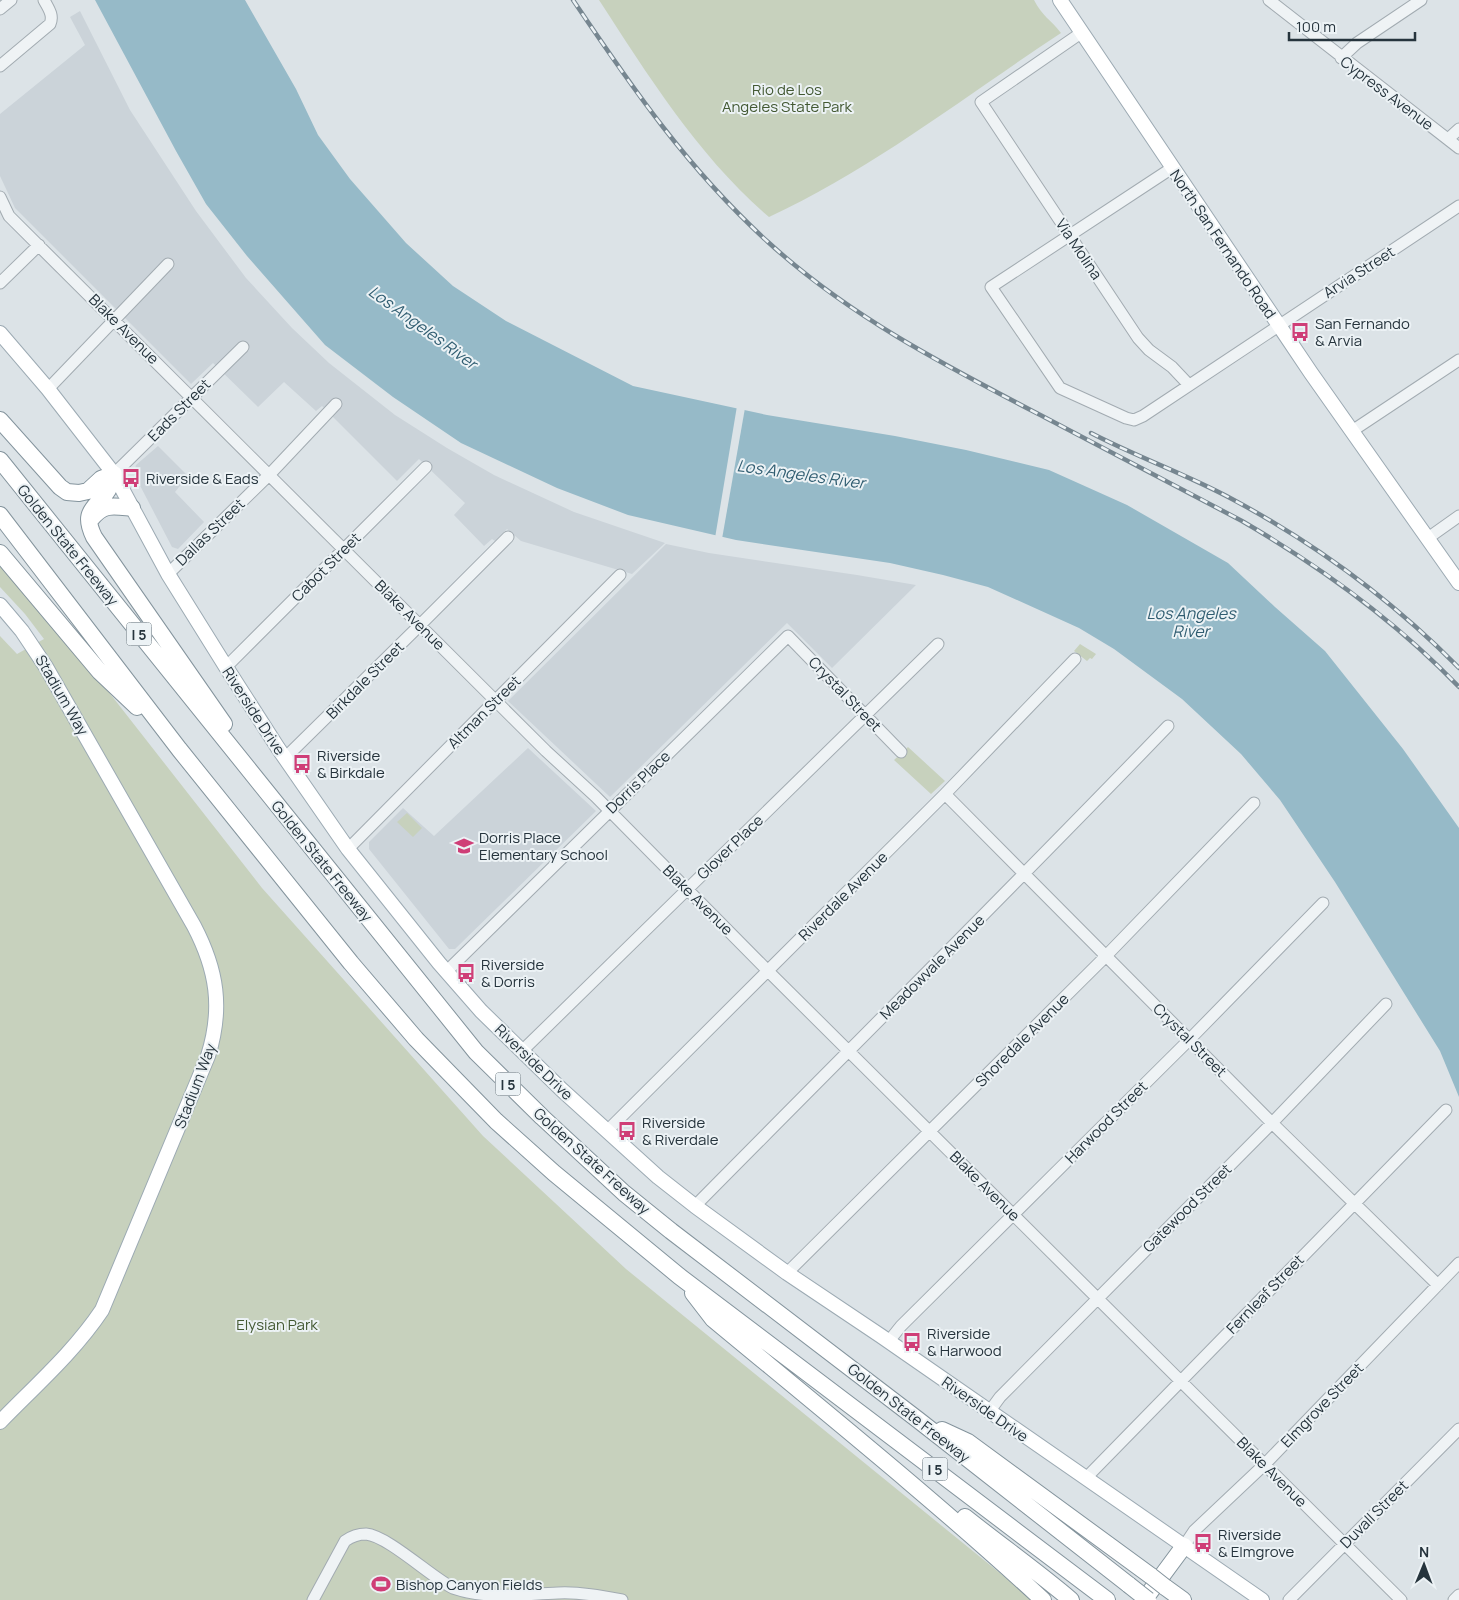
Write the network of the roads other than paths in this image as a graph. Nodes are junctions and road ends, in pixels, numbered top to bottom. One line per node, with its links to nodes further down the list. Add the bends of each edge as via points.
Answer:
1 (11, 0): 6 (street)
2 (44, 0): 9 (street, via 51,14 50,24)
3 (1060, 0): 7 (main road, North San Fernando Road)
4 (1269, 0): 8 (street, Cypress Avenue)
5 (1422, 0): 8 (street, via 1358,43)
6 (0, 9)
7 (1081, 33): 13 (main road, North San Fernando Road); 16 (street, Via Molina, via 981,102)
8 (1342, 58): 11 (street, Cypress Avenue)
9 (0, 66)
10 (1459, 129): 11 (street)
11 (1448, 139): 12 (street, Cypress Avenue)
12 (1459, 148)
13 (1172, 168): 16 (street); 21 (main road, North San Fernando Road)
14 (0, 197): 17 (street, Blake Avenue, via 9,216)
15 (1459, 206): 21 (street, Arvia Street)
16 (1070, 236): 25 (street, Via Molina, via 1138,338); 25 (street, Arvia Street, via 991,287 1060,388 1134,420)
17 (39, 245): 19 (street); 20 (street, Blake Avenue)
18 (168, 264): 20 (street)
19 (0, 283)
20 (115, 321): 26 (street); 27 (street, Blake Avenue)
21 (1278, 325): 25 (street, Arvia Street); 30 (main road, North San Fernando Road)
22 (0, 333): 26 (main road, Riverside Drive)
23 (243, 347): 27 (street, Eads Street)
24 (1459, 360): 30 (street)
25 (1189, 385)
26 (48, 390): 33 (main road, Riverside Drive)
27 (192, 397): 33 (street, Eads Street); 34 (street, Blake Avenue)
28 (336, 404): 34 (street, Dallas Street)
29 (0, 420): 33 (highway, via 67,492 88,491 101,479)
30 (1352, 431): 40 (main road, North San Fernando Road)
31 (0, 460): 60 (highway, Golden State Freeway / I 5)
32 (426, 467): 41 (street, Cabot Street)
33 (114, 474): 35 (main road, Riverside Drive); 38 (highway, via 109,489 94,506)
34 (270, 474): 41 (street, Blake Avenue); 43 (street, Dallas Street)
35 (132, 508): 38 (highway, via 103,508); 43 (main road, Riverside Drive)
36 (0, 515): 55 (highway, Golden State Freeway / I 5)
37 (1459, 516): 40 (street)
38 (89, 521): 60 (highway, via 94,536 254,767)
39 (508, 536): 47 (street, Birkdale Street)
40 (1428, 538): 45 (main road, North San Fernando Road)
41 (345, 549): 47 (street, Blake Avenue); 51 (street, Cabot Street)
42 (0, 552): 55 (highway, via 100,672)
43 (168, 574): 51 (main road, Riverside Drive)
44 (620, 575): 52 (street, Altman Street)
45 (1459, 583)
46 (0, 605): 89 (main road, Stadium Way, via 46,667 194,926 210,962 217,999 215,1028 208,1056 102,1310 74,1346)
47 (420, 625): 52 (street, Blake Avenue); 57 (street, Birkdale Street)
48 (788, 636): 53 (street, Crystal Street); 61 (street, Dorris Place)
49 (938, 644): 53 (street, Glover Place)
50 (1075, 659): 58 (street, Riverdale Avenue)
51 (226, 667): 57 (main road, Riverside Drive)
52 (496, 701): 61 (street, Blake Avenue); 62 (street, Altman Street)
53 (865, 715): 56 (street, Crystal Street); 64 (street, Glover Place)
54 (1168, 726): 63 (street, Meadowvale Avenue)
55 (179, 749): 82 (highway, Golden State Freeway / I 5, via 350,963 416,1039 496,1121)
56 (901, 752)
57 (285, 758): 62 (main road, Riverside Drive)
58 (945, 794): 63 (street, Crystal Street); 67 (street, Riverdale Avenue)
59 (1254, 803): 66 (street, Shoredale Avenue)
60 (278, 807): 88 (highway, Golden State Freeway / I 5, via 476,1052 542,1117 624,1193 671,1231)
61 (609, 811): 64 (street, Blake Avenue); 68 (street, Dorris Place)
62 (348, 849): 68 (main road, Riverside Drive)
63 (1025, 874): 66 (street, Crystal Street); 72 (street, Meadowvale Avenue)
64 (687, 889): 67 (street, Blake Avenue); 71 (street, Glover Place)
65 (1323, 903): 70 (street, Harwood Street)
66 (1106, 956): 70 (street, Crystal Street); 76 (street, Shoredale Avenue)
67 (768, 971): 72 (street, Blake Avenue); 75 (street, Riverdale Avenue)
68 (446, 972): 71 (main road, Riverside Drive)
69 (1386, 1004): 74 (street, Gatewood Street)
70 (1190, 1039): 74 (street, Crystal Street); 79 (street, Harwood Street)
71 (523, 1050): 75 (main road, Riverside Drive)
72 (848, 1050): 76 (street, Blake Avenue); 78 (street, Meadowvale Avenue)
73 (1446, 1110): 77 (street, Fernleaf Street)
74 (1272, 1123): 77 (street, Crystal Street); 84 (street, Gatewood Street)
75 (607, 1131): 78 (main road, Riverside Drive)
76 (930, 1132): 79 (street, Blake Avenue); 81 (street, Shoredale Avenue)
77 (1354, 1202): 83 (street, Crystal Street); 86 (street, Fernleaf Street)
78 (695, 1206): 81 (main road, Riverside Drive)
79 (1013, 1215): 84 (street, Blake Avenue); 85 (street, Harwood Street)
80 (1459, 1263): 83 (street, Elmgrove Street)
81 (787, 1273): 85 (main road, Riverside Drive)
82 (679, 1276): 91 (highway, via 713,1319); 101 (highway, Golden State Freeway / I 5)
83 (1438, 1285): 92 (street, Elmgrove Street)
84 (1097, 1298): 86 (street, Blake Avenue); 87 (street, Gatewood Street)
85 (888, 1341): 87 (main road, Riverside Drive)
86 (1180, 1381): 92 (street, Blake Avenue); 93 (street, Fernleaf Street)
87 (989, 1412): 93 (main road, Riverside Drive)
88 (917, 1419): 103 (highway, Golden State Freeway / I 5, bridge); 104 (highway, bridge, via 968,1442)
89 (0, 1422)
90 (1459, 1429): 94 (street, Duvall Street)
91 (875, 1454): 99 (highway); 100 (highway, via 912,1475)
92 (1265, 1464): 94 (street, Blake Avenue); 95 (street, Elmgrove Street, via 1194,1532)
93 (1086, 1478): 95 (main road, Riverside Drive)
94 (1344, 1544): 106 (street, Duvall Street); 107 (street, Blake Avenue)
95 (1184, 1546): 102 (highway); 105 (main road, Riverside Drive)
96 (1459, 1595): 108 (street)
97 (313, 1600): 98 (street, via 345,1540 360,1534 375,1537 454,1588 485,1598 577,1593)
98 (622, 1600)
99 (1043, 1600)
100 (1071, 1600)
101 (1107, 1600)
102 (1144, 1600)
103 (1148, 1600)
104 (1183, 1600)
105 (1262, 1600)
106 (1289, 1600)
107 (1401, 1600)
108 (1454, 1600)

